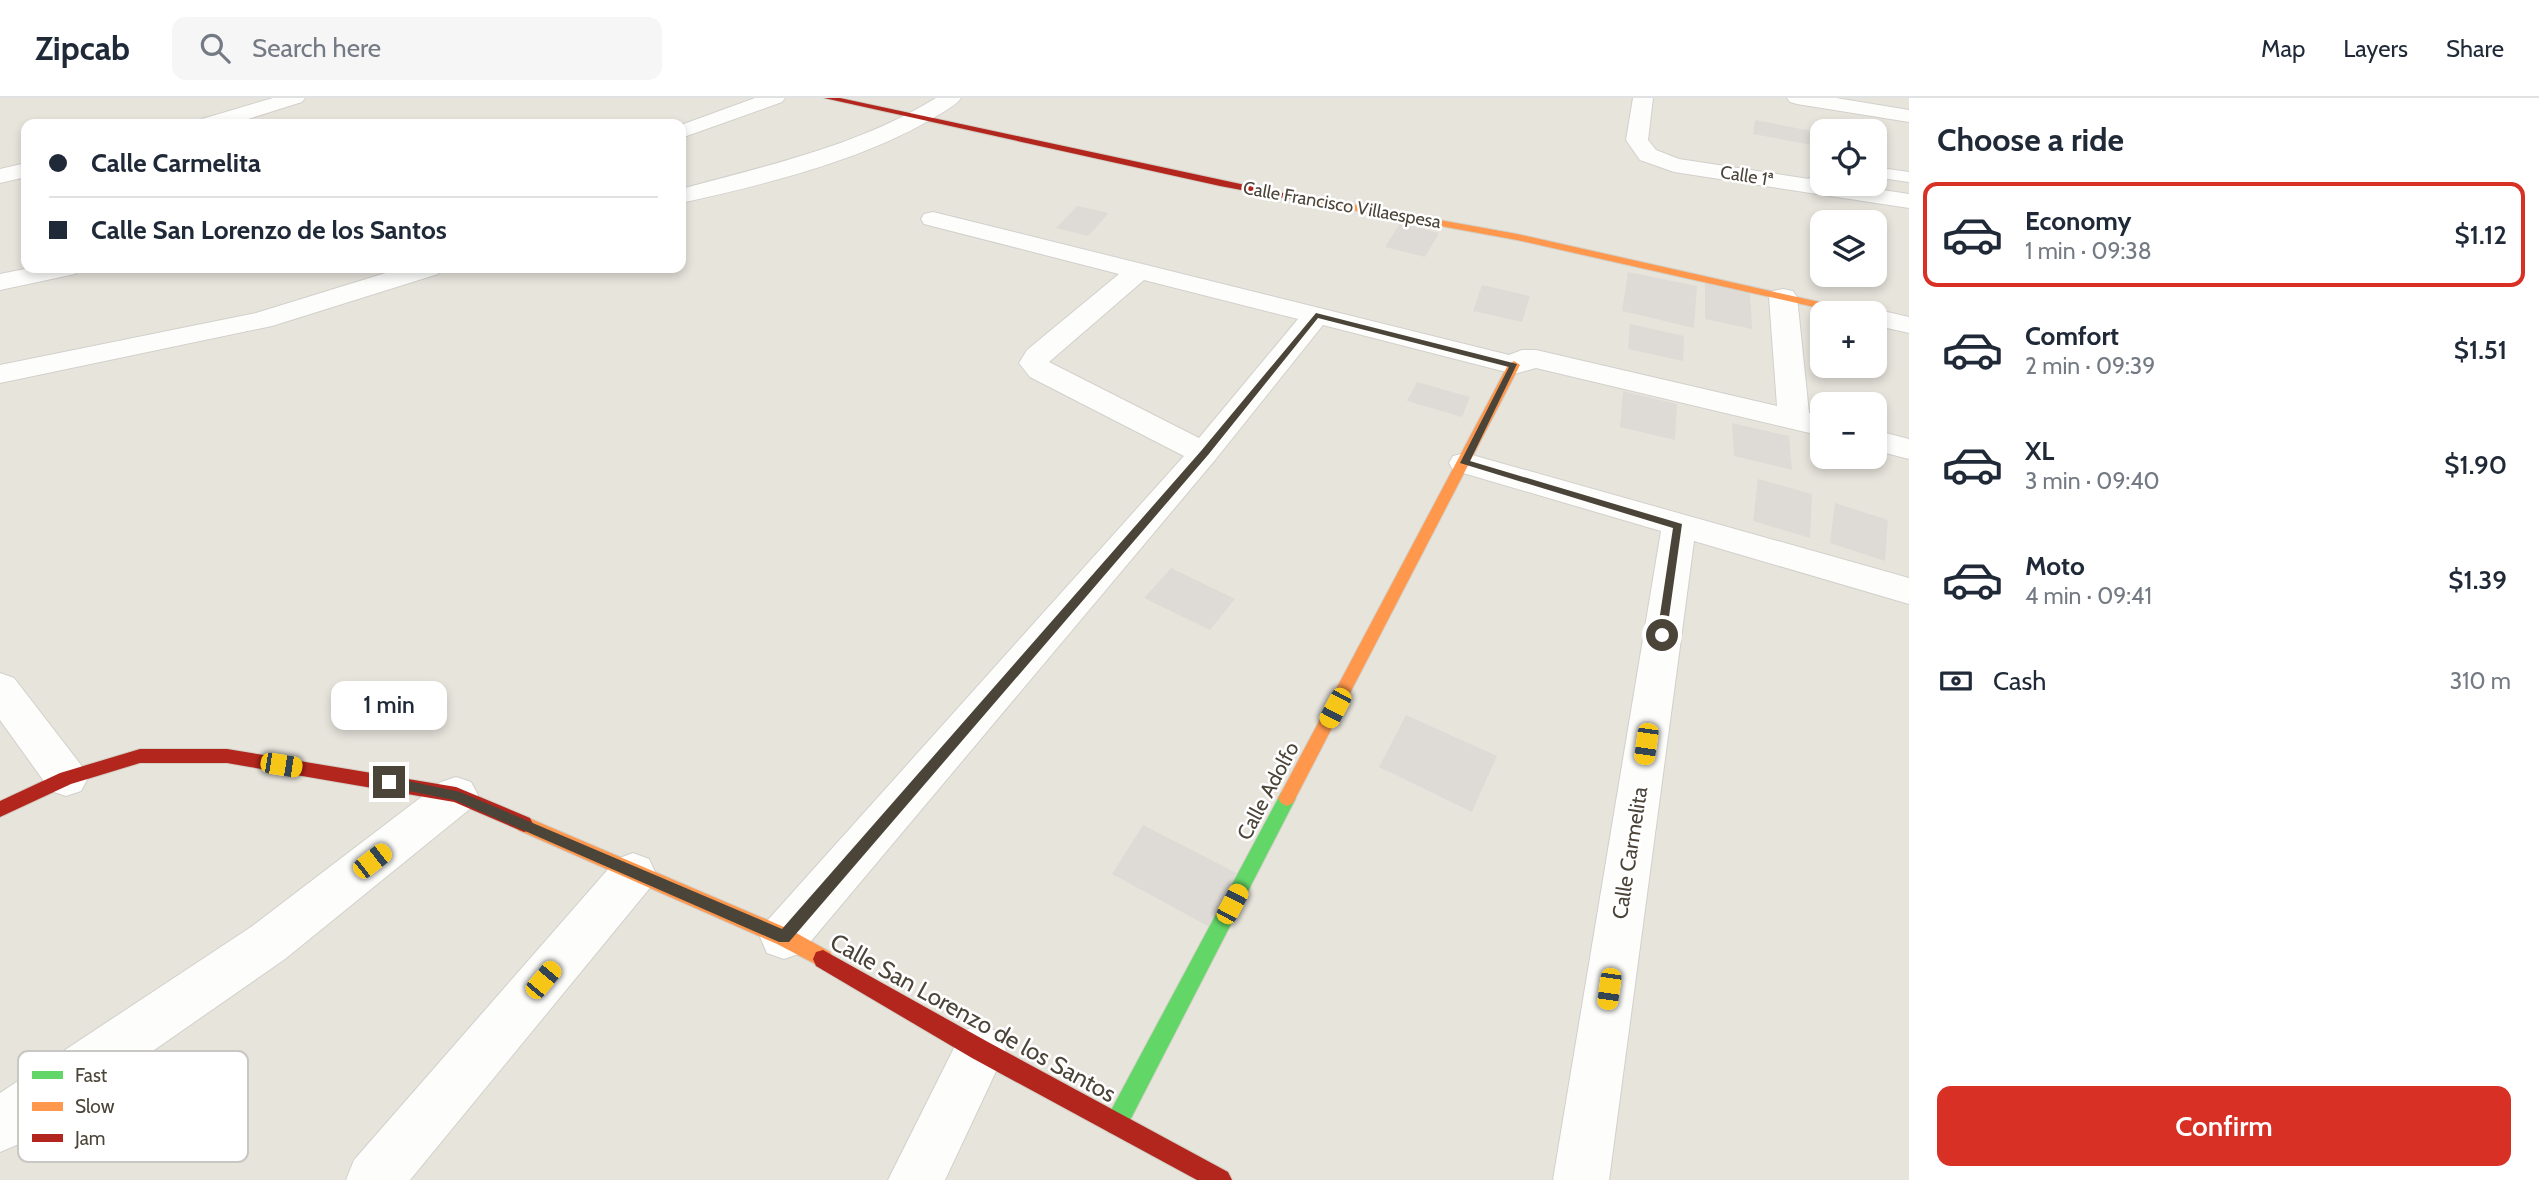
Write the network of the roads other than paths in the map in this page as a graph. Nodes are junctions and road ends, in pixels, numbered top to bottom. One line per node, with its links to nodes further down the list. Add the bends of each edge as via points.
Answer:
1 (295, 98): 9 (street)
2 (775, 98): 10 (street)
3 (828, 98): 8 (street, Calle Francisco Villaespesa)
4 (951, 98): 8 (street)
5 (1643, 98): 15 (street, Calle 1ª, via 1637,141 1648,155 1674,165)
6 (1797, 98): 7 (street)
7 (1909, 116)
8 (922, 118): 16 (street, via 853,149); 24 (street, Calle Francisco Villaespesa, via 1220,183 1517,237)
9 (226, 119)
10 (686, 130)
11 (21, 171): 13 (street)
12 (1887, 174): 14 (lane)
13 (0, 176)
14 (1909, 177)
15 (1810, 180)
16 (686, 194)
17 (1886, 196): 18 (street, Calle 1ª)
18 (1909, 201)
19 (933, 219): 20 (street)
20 (1137, 271): 26 (street); 34 (street, via 1034,363 1041,371)
21 (42, 273): 23 (street)
22 (413, 273): 30 (street, via 262,320)
23 (0, 282)
24 (1783, 297): 25 (street, Calle Francisco Villaespesa); 31 (street)
25 (1810, 303)
26 (1316, 316): 29 (street); 34 (street)
27 (1887, 320): 28 (street)
28 (1909, 325)
29 (1514, 365): 31 (street, via 1522,359 1536,359); 35 (street, Calle Adolfo)
30 (0, 374)
31 (1808, 423)
32 (1887, 443): 33 (street)
33 (1909, 449)
34 (1205, 453): 43 (street)
35 (1465, 463): 36 (street); 47 (street, Calle Adolfo)
36 (1679, 526): 37 (street); 52 (street, Calle Carmelita)
37 (1909, 591)
38 (0, 689): 39 (street)
39 (66, 778): 40 (street, Calle San Lorenzo de los Santos, via 140,757 227,757); 41 (street, Calle San Lorenzo de los Santos)
40 (456, 795): 42 (street, Calle San Lorenzo de los Santos); 45 (street, via 268,943)
41 (0, 808)
42 (633, 874): 43 (street, Calle San Lorenzo de los Santos); 49 (street)
43 (784, 937): 44 (street, Calle San Lorenzo de los Santos)
44 (980, 1050): 47 (street, Calle San Lorenzo de los Santos); 50 (street)
45 (109, 1051)
46 (18, 1113): 48 (street)
47 (1116, 1124): 51 (street, Calle San Lorenzo de los Santos)
48 (0, 1125)
49 (374, 1180)
50 (916, 1180)
51 (1220, 1180)
52 (1581, 1180)

